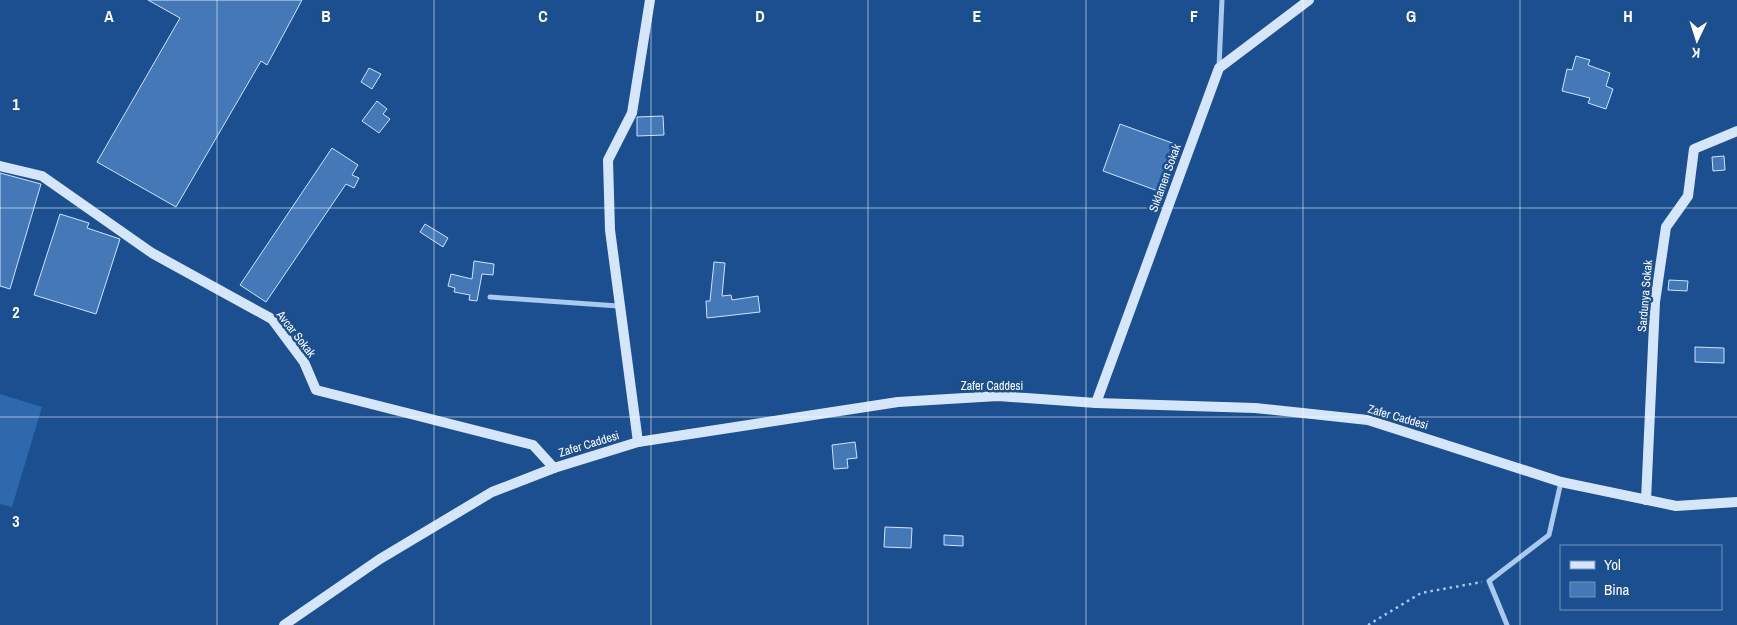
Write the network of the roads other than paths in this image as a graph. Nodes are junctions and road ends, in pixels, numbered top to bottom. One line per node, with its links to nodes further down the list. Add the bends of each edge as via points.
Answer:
1 (650, 0): 8 (street, via 632,113 608,160 610,230)
2 (1222, 0): 4 (street)
3 (1309, 0): 4 (street)
4 (1219, 68): 9 (street, Sıklamen Sokak)
5 (1737, 130): 13 (street, Sardunya Sokak, via 1694,149 1688,196 1666,227 1655,302)
6 (0, 166): 11 (street, Avcar Sokak, via 42,176 152,253 272,319 304,362 316,390 533,446)
7 (490, 296): 8 (street)
8 (618, 306): 10 (street)
9 (1096, 403): 10 (street, Zafer Caddesi, via 998,396 898,402); 12 (street, Zafer Caddesi, via 1254,408 1368,420)
10 (638, 442): 11 (street, Zafer Caddesi)
11 (554, 468): 15 (street, Zafer Caddesi, via 492,492 380,559)
12 (1561, 482): 13 (street, Zafer Caddesi); 16 (street, via 1549,535 1489,581)
13 (1646, 500): 14 (street, Zafer Caddesi, via 1676,506)
14 (1737, 502)
15 (284, 625)
16 (1507, 625)

